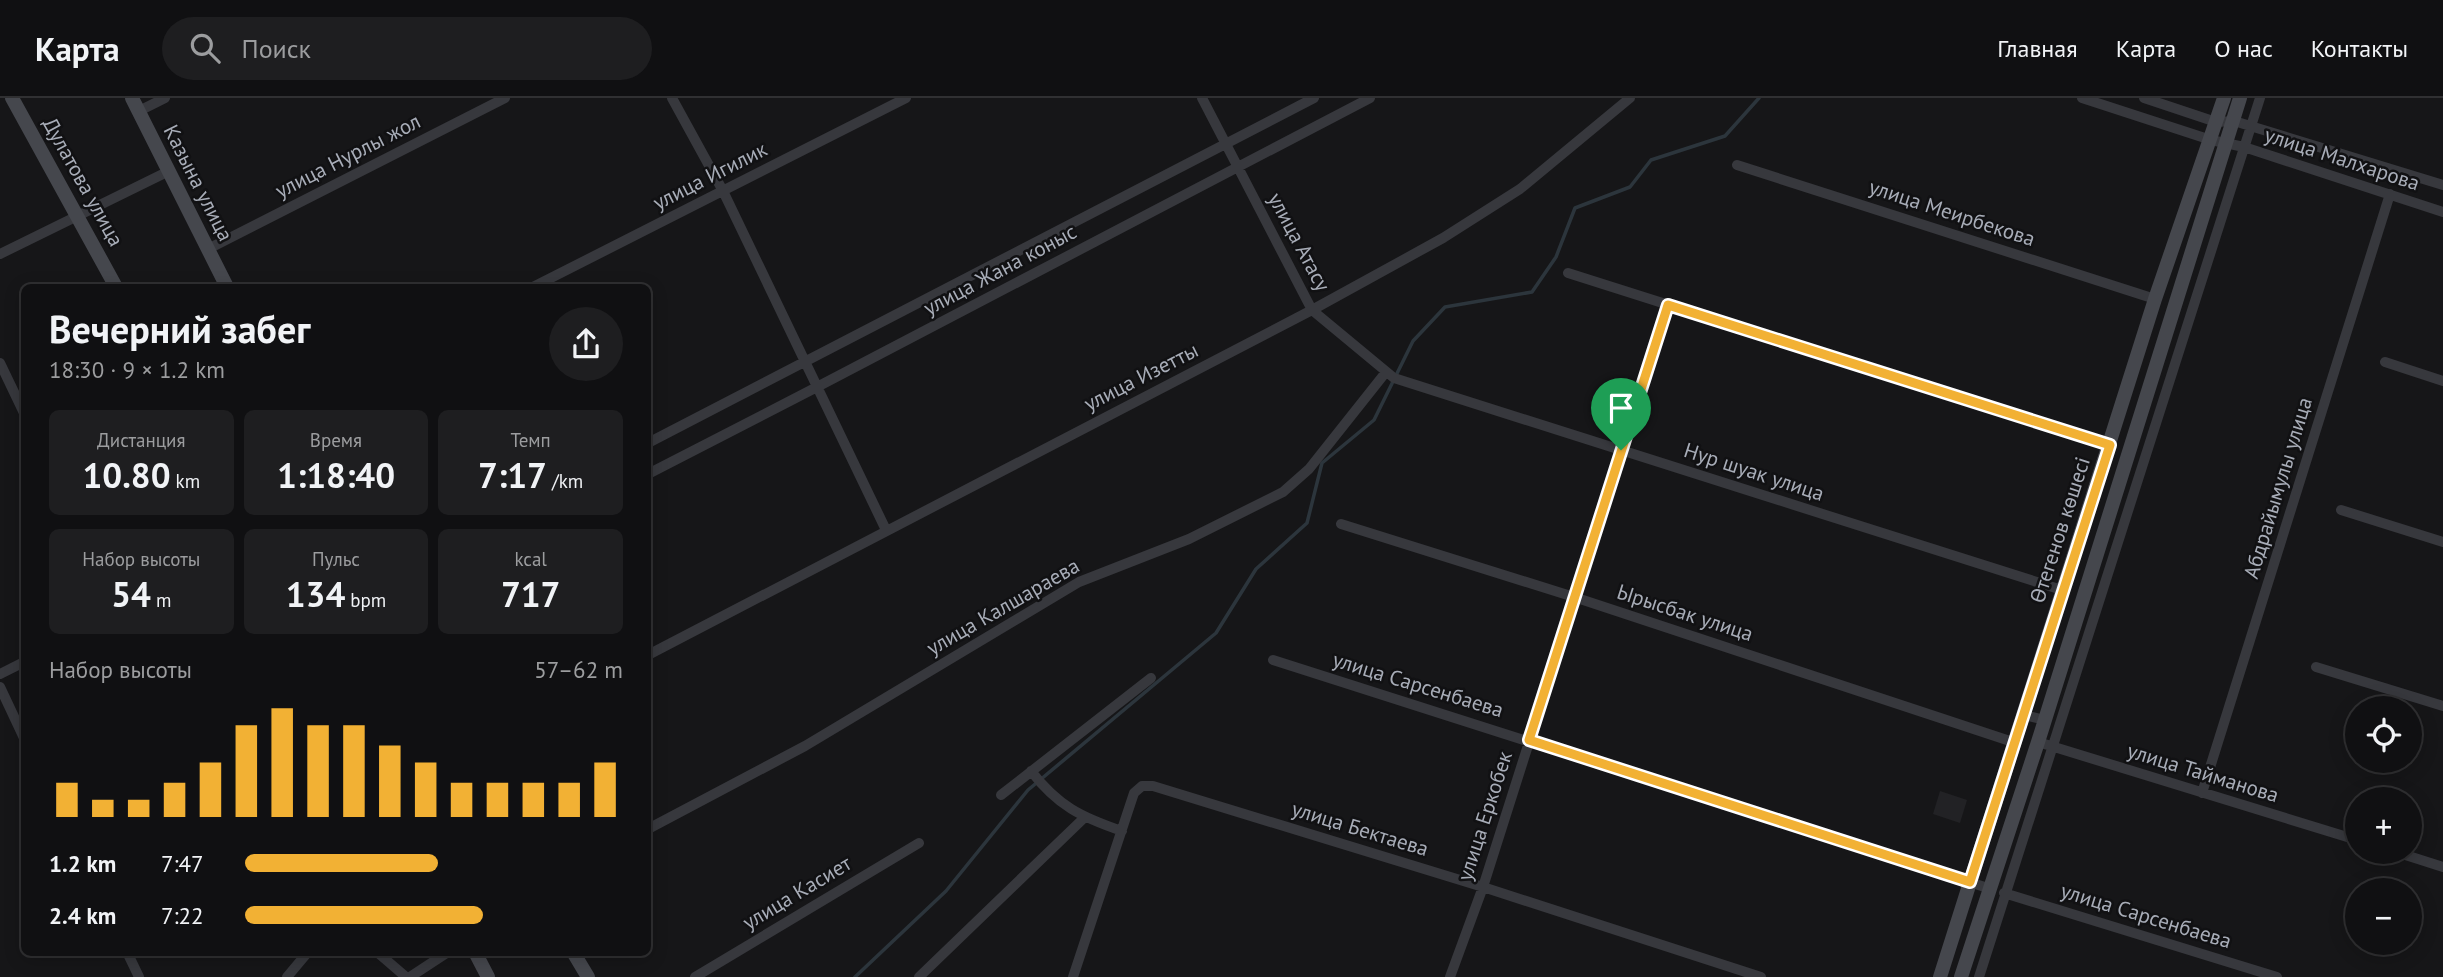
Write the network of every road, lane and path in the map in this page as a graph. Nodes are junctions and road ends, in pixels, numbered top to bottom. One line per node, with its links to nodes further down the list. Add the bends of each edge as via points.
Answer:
1 (12, 98): 30 (main road, Дулатова улица)
2 (165, 98): 15 (street)
3 (505, 98): 31 (street, улица Нурлы жол)
4 (672, 98): 27 (street)
5 (905, 98): 27 (street, улица Игилик)
6 (1202, 98): 21 (street, улица Атасу)
7 (1314, 98): 21 (street, улица Жана коныс)
8 (1370, 98): 24 (street, улица Жана коныс)
9 (1629, 98): 39 (street, улица Изетты, via 1520,189 1443,238)
10 (2082, 98): 19 (street)
11 (2144, 98): 17 (street)
12 (2224, 98): 17 (main road, Өтегенов көшесі)
13 (2241, 98): 16 (main road, Өтегенов көшесі)
14 (2260, 98): 18 (street)
15 (135, 105): 25 (main road, Казына улица)
16 (2234, 121): 17 (street); 18 (street, улица Малхарова); 20 (main road, Өтегенов көшесі)
17 (2216, 122): 19 (main road, Өтегенов көшесі)
18 (2250, 125): 22 (street); 26 (street, улица Малхарова)
19 (2211, 140): 20 (street); 37 (main road, Өтегенов көшесі)
20 (2228, 143): 22 (street, улица Малхарова); 66 (main road, Өтегенов көшесі)
21 (1225, 144): 24 (street, улица Атасу); 42 (street, улица Жана коныс)
22 (2244, 147): 28 (street, улица Малхарова); 71 (street)
23 (1737, 164): 37 (street, улица Меирбекова)
24 (1238, 167): 39 (street, улица Атасу); 45 (street, улица Жана коныс)
25 (169, 171): 30 (street); 31 (main road, Казына улица)
26 (2443, 185)
27 (723, 191): 36 (street, улица Игилик); 42 (street)
28 (2390, 194): 29 (street, улица Малхарова); 73 (street, Абдрайымулы улица)
29 (2443, 212)
30 (79, 217): 32 (street); 34 (main road, Дулатова улица)
31 (208, 249): 35 (main road, Казына улица)
32 (0, 254)
33 (1568, 273): 38 (street)
34 (114, 284)
35 (226, 284)
36 (539, 284)
37 (2155, 299): 48 (main road, Өтегенов көшесі)
38 (1668, 305): 48 (street); 49 (street, улица Еркобек)
39 (1312, 310): 43 (street, улица Атасу); 53 (street, улица Изетты)
40 (2385, 362): 44 (street)
41 (0, 363): 46 (street)
42 (805, 363): 45 (street); 47 (street, улица Жана коныс)
43 (1390, 375): 49 (street, Нур шуак улица); 76 (street, улица Калшараева, via 1283,492 1189,539 1079,582 805,747)
44 (2443, 381)
45 (817, 387): 50 (street, улица Жана коныс); 53 (street)
46 (21, 407)
47 (651, 441)
48 (2110, 445): 55 (main road, Өтегенов көшесі)
49 (1621, 450): 55 (street, Нур шуак улица); 56 (street, улица Еркобек)
50 (651, 472)
51 (2341, 510): 54 (street)
52 (1341, 524): 56 (street, Ырысбак улица)
53 (886, 530): 57 (street, улица Изетты)
54 (2443, 542)
55 (2062, 590): 65 (main road, Өтегенов көшесі)
56 (1574, 597): 68 (street, улица Еркобек); 70 (street, Ырысбак улица)
57 (651, 653)
58 (1272, 660): 68 (street, улица Сарсенбаева)
59 (21, 664): 61 (street)
60 (2316, 667): 64 (street)
61 (0, 674)
62 (1151, 678): 72 (street)
63 (0, 687): 67 (street)
64 (2443, 706)
65 (2024, 715): 66 (street); 70 (main road, Өтегенов көшесі)
66 (2045, 720): 69 (main road, Өтегенов көшесі)
67 (21, 732)
68 (1529, 740): 82 (street, улица Сарсенбаева); 83 (street, улица Еркобек)
69 (2038, 742): 71 (street, улица Тайманова); 84 (main road, Өтегенов көшесі)
70 (2016, 743): 82 (main road, Өтегенов көшесі)
71 (2053, 747): 73 (street, улица Тайманова); 84 (street)
72 (1031, 771): 74 (street); 75 (street, via 1052,795)
73 (2202, 793): 78 (street, улица Тайманова)
74 (1001, 795)
75 (1084, 818): 77 (street); 97 (street)
76 (651, 827)
77 (1122, 831): 83 (street, улица Бектаева, via 1134,793 1142,786 1153,786); 98 (street, улица Бектаева)
78 (2345, 836)
79 (919, 843): 96 (street, улица Касиет)
80 (2422, 860): 81 (street)
81 (2443, 867)
82 (1970, 882): 84 (street, улица Сарсенбаева); 101 (main road, Өтегенов көшесі)
83 (1483, 887): 99 (street, улица Еркобек); 100 (street, улица Бектаева)
84 (1997, 891): 102 (main road, Өтегенов көшесі); 103 (street); 104 (street, улица Сарсенбаева)
85 (129, 956): 91 (street)
86 (305, 956): 92 (street)
87 (382, 956): 93 (street)
88 (442, 956): 93 (street)
89 (477, 956): 94 (main road)
90 (575, 956): 95 (main road)
91 (139, 977)
92 (287, 977)
93 (408, 977)
94 (488, 977)
95 (588, 977)
96 (695, 977)
97 (919, 977)
98 (1073, 977)
99 (1450, 977)
100 (1761, 977)
101 (1940, 977)
102 (1961, 977)
103 (1979, 977)
104 (2277, 977)

